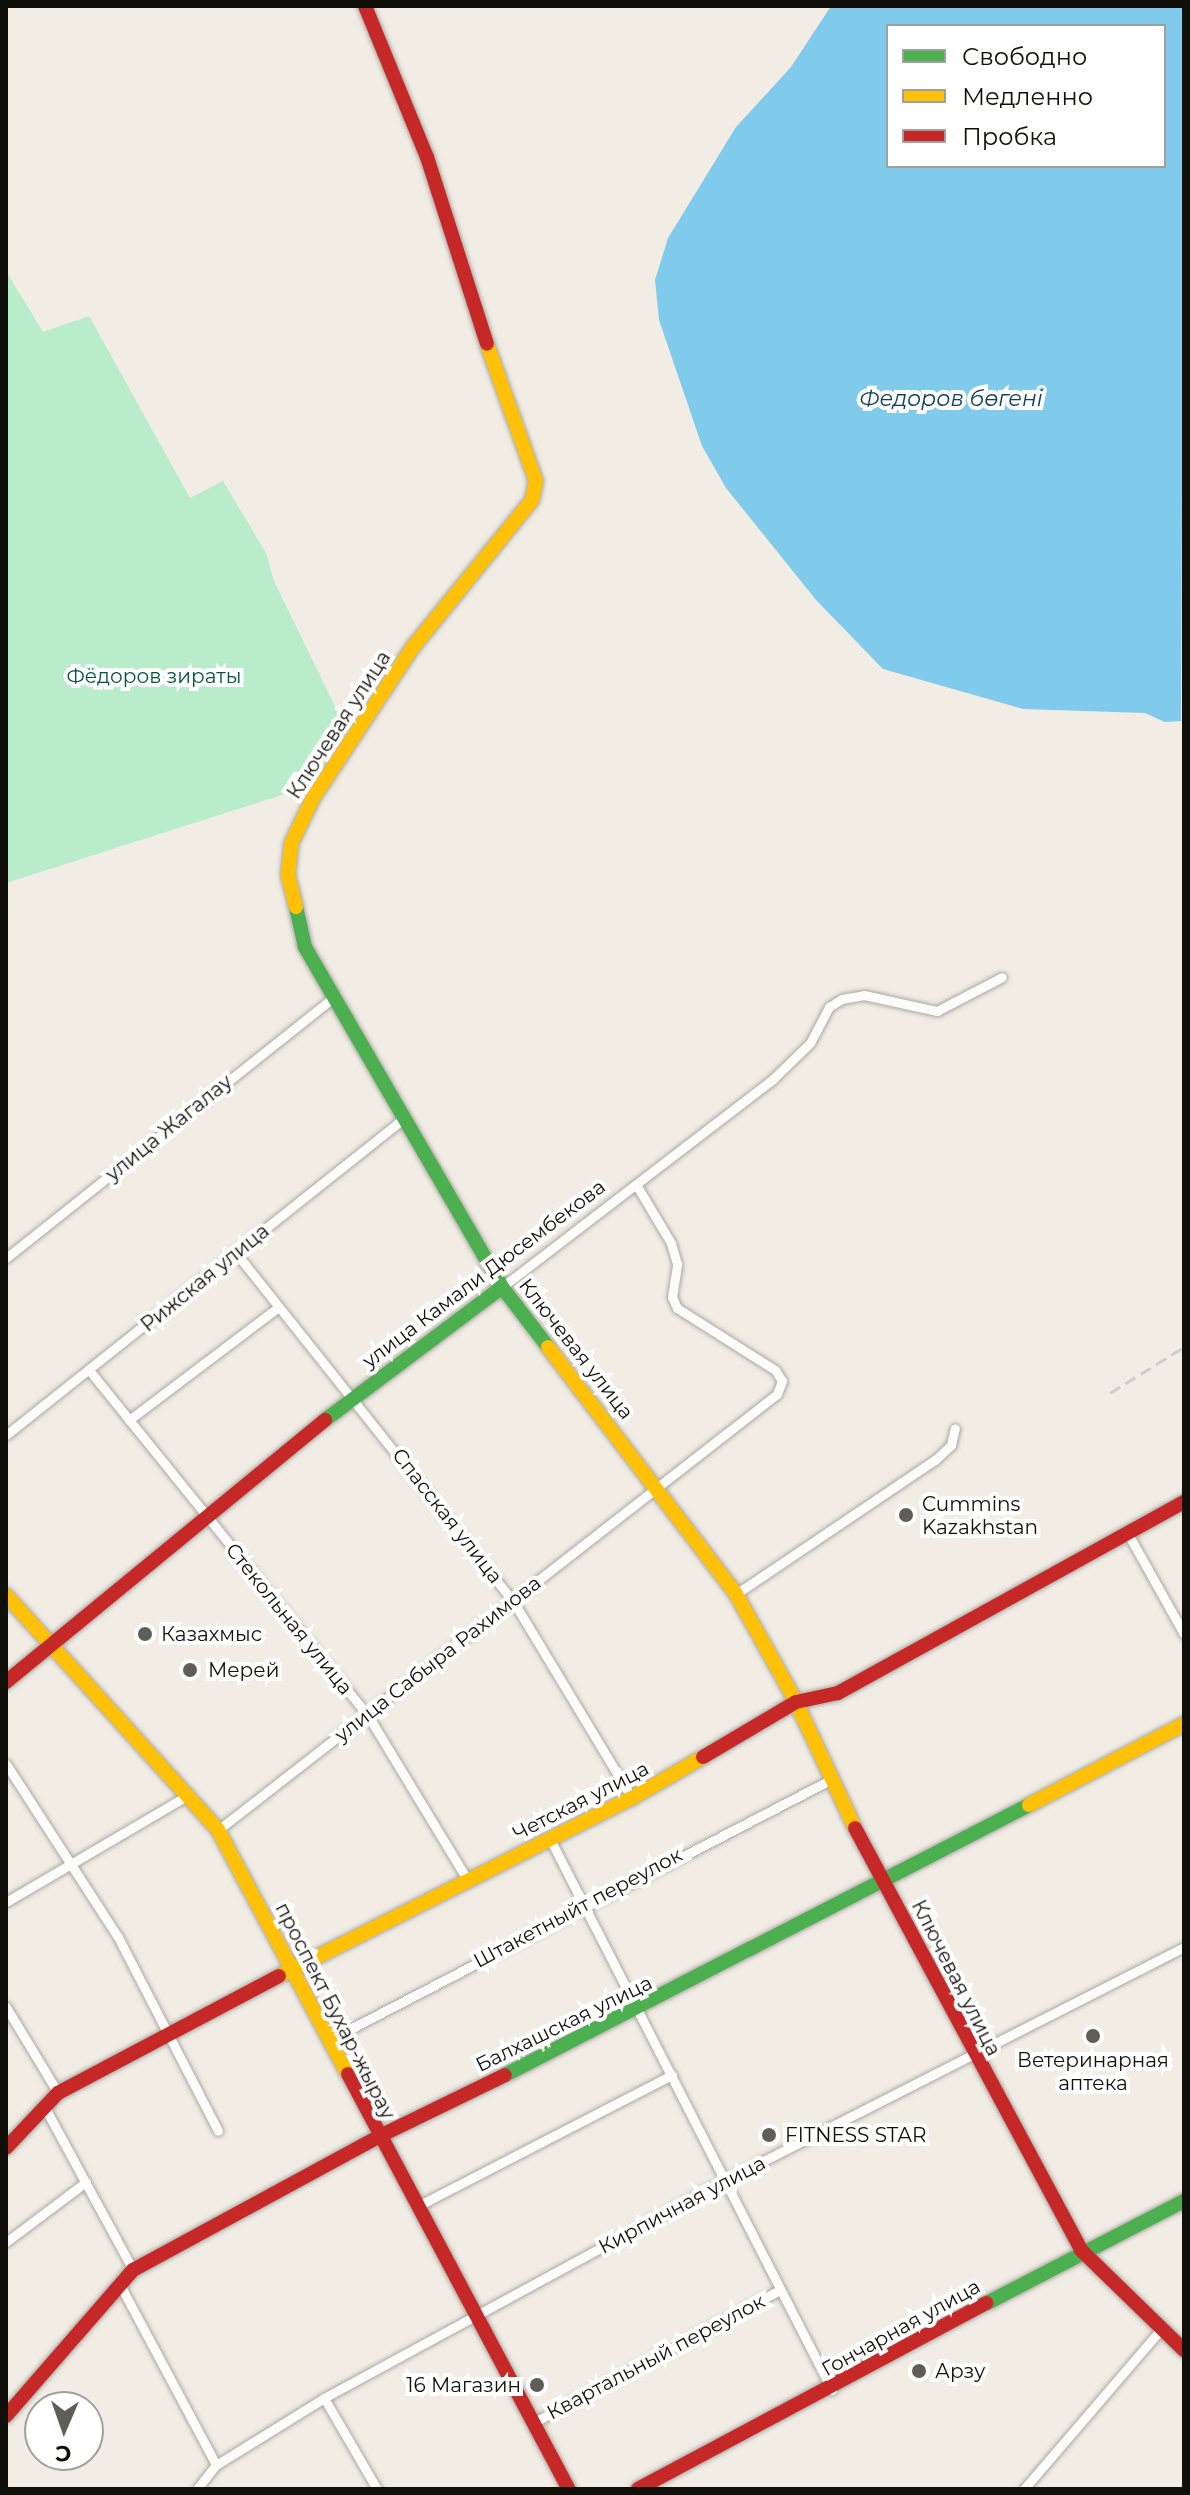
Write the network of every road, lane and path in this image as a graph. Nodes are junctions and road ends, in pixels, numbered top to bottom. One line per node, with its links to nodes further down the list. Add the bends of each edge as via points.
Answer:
1 (365, 6): 3 (street, Ключевая улица, via 427,157 458,264 536,481 532,500 413,647 313,798 291,844 287,887 305,947)
2 (1002, 977): 5 (street, улица Камали Дюсембекова, via 937,1011 864,995 842,999 829,1007 810,1043 773,1079)
3 (332, 999): 4 (street, Ключевая улица); 7 (street, улица Жагалау)
4 (403, 1119): 6 (street, Рижская улица); 8 (street, Ключевая улица)
5 (637, 1186): 8 (street, улица Камали Дюсембекова); 15 (street, улица Сабыра Рахимова, via 671,1243 677,1264 672,1297 677,1308 763,1359 782,1381 767,1406)
6 (236, 1253): 9 (street, Спасская улица); 10 (street, Рижская улица)
7 (6, 1258)
8 (502, 1287): 11 (street, улица Камали Дюсембекова); 15 (street, Ключевая улица)
9 (277, 1308): 11 (street, Спасская улица); 12 (street)
10 (89, 1370): 12 (street, Стекольная улица); 14 (street, Рижская улица)
11 (353, 1397): 17 (street, улица Камали Дюсембекова); 21 (street, Спасская улица)
12 (129, 1420): 17 (street, Стекольная улица)
13 (955, 1428): 19 (street, via 951,1445 935,1460)
14 (6, 1435)
15 (656, 1485): 19 (street, Ключевая улица); 21 (street, улица Сабыра Рахимова)
16 (1184, 1502): 18 (street, Четская улица)
17 (206, 1517): 23 (street, улица Камали Дюсембекова); 26 (street, Стекольная улица)
18 (1127, 1532): 22 (street); 25 (street, Четская улица, via 838,1693)
19 (736, 1594): 25 (street, Ключевая улица)
20 (6, 1595): 23 (street, проспект Бухар-жырау)
21 (513, 1601): 26 (street, улица Сабыра Рахимова); 31 (street, Спасская улица)
22 (1184, 1634)
23 (55, 1645): 24 (street, улица Камали Дюсембекова); 30 (street, проспект Бухар-жырау)
24 (6, 1682)
25 (796, 1702): 29 (street, Ключевая улица); 31 (street, Четская улица)
26 (367, 1714): 32 (street, улица Сабыра Рахимова); 36 (street, Стекольная улица)
27 (1184, 1724): 35 (street, Балхашская улица)
28 (6, 1764): 34 (street)
29 (830, 1780): 35 (street, Ключевая улица); 38 (street, Штакетныйт переулок)
30 (190, 1794): 32 (street, проспект Бухар-жырау); 34 (street)
31 (632, 1798): 33 (street, Четская улица)
32 (218, 1830): 40 (street, проспект Бухар-жырау)
33 (550, 1839): 36 (street, Четская улица); 38 (street)
34 (71, 1863): 37 (street); 43 (street, via 118,1937)
35 (883, 1880): 42 (street, Балхашская улица); 45 (street, Ключевая улица)
36 (468, 1881): 40 (street, Четская улица)
37 (6, 1902)
38 (582, 1906): 42 (street); 44 (street, Штакетныйт переулок)
39 (1184, 1947): 45 (street, Кирпичная улица)
40 (291, 1968): 43 (street, Четская улица); 44 (street, проспект Бухар-жырау)
41 (6, 2007): 47 (street)
42 (638, 2010): 46 (street); 50 (street, Балхашская улица)
43 (164, 2034): 47 (street, Четская улица); 49 (street)
44 (329, 2040): 50 (street, проспект Бухар-жырау)
45 (972, 2055): 52 (street, Кирпичная улица); 57 (street, Ключевая улица)
46 (672, 2075): 52 (street); 55 (street)
47 (58, 2093): 48 (street, Четская улица)
48 (44, 2106): 51 (street, Четская улица); 53 (street)
49 (218, 2131)
50 (378, 2137): 55 (street, проспект Бухар-жырау); 58 (street, Балхашская улица)
51 (6, 2148)
52 (726, 2180): 60 (street); 61 (street, Кирпичная улица)
53 (86, 2182): 56 (street); 58 (street)
54 (1184, 2201): 57 (street, Гончарная улица)
55 (416, 2207): 61 (street, проспект Бухар-жырау)
56 (6, 2242)
57 (1081, 2250): 62 (street, Ключевая улица); 64 (street, Гончарная улица)
58 (133, 2270): 59 (street, Балхашская улица)
59 (119, 2283): 66 (street, Балхашская улица); 68 (street)
60 (780, 2290): 64 (street); 67 (street, Квартальный переулок)
61 (475, 2316): 65 (street, Кирпичная улица); 67 (street, проспект Бухар-жырау)
62 (1161, 2329): 63 (street, Ключевая улица); 73 (street)
63 (1184, 2350)
64 (832, 2390): 72 (street, Гончарная улица)
65 (324, 2398): 68 (street, Кирпичная улица); 70 (street)
66 (6, 2416)
67 (531, 2424): 71 (street, проспект Бухар-жырау)
68 (216, 2465): 69 (street, Кирпичная улица)
69 (197, 2489)
70 (377, 2489)
71 (569, 2489)
72 (638, 2489)
73 (1024, 2489)

